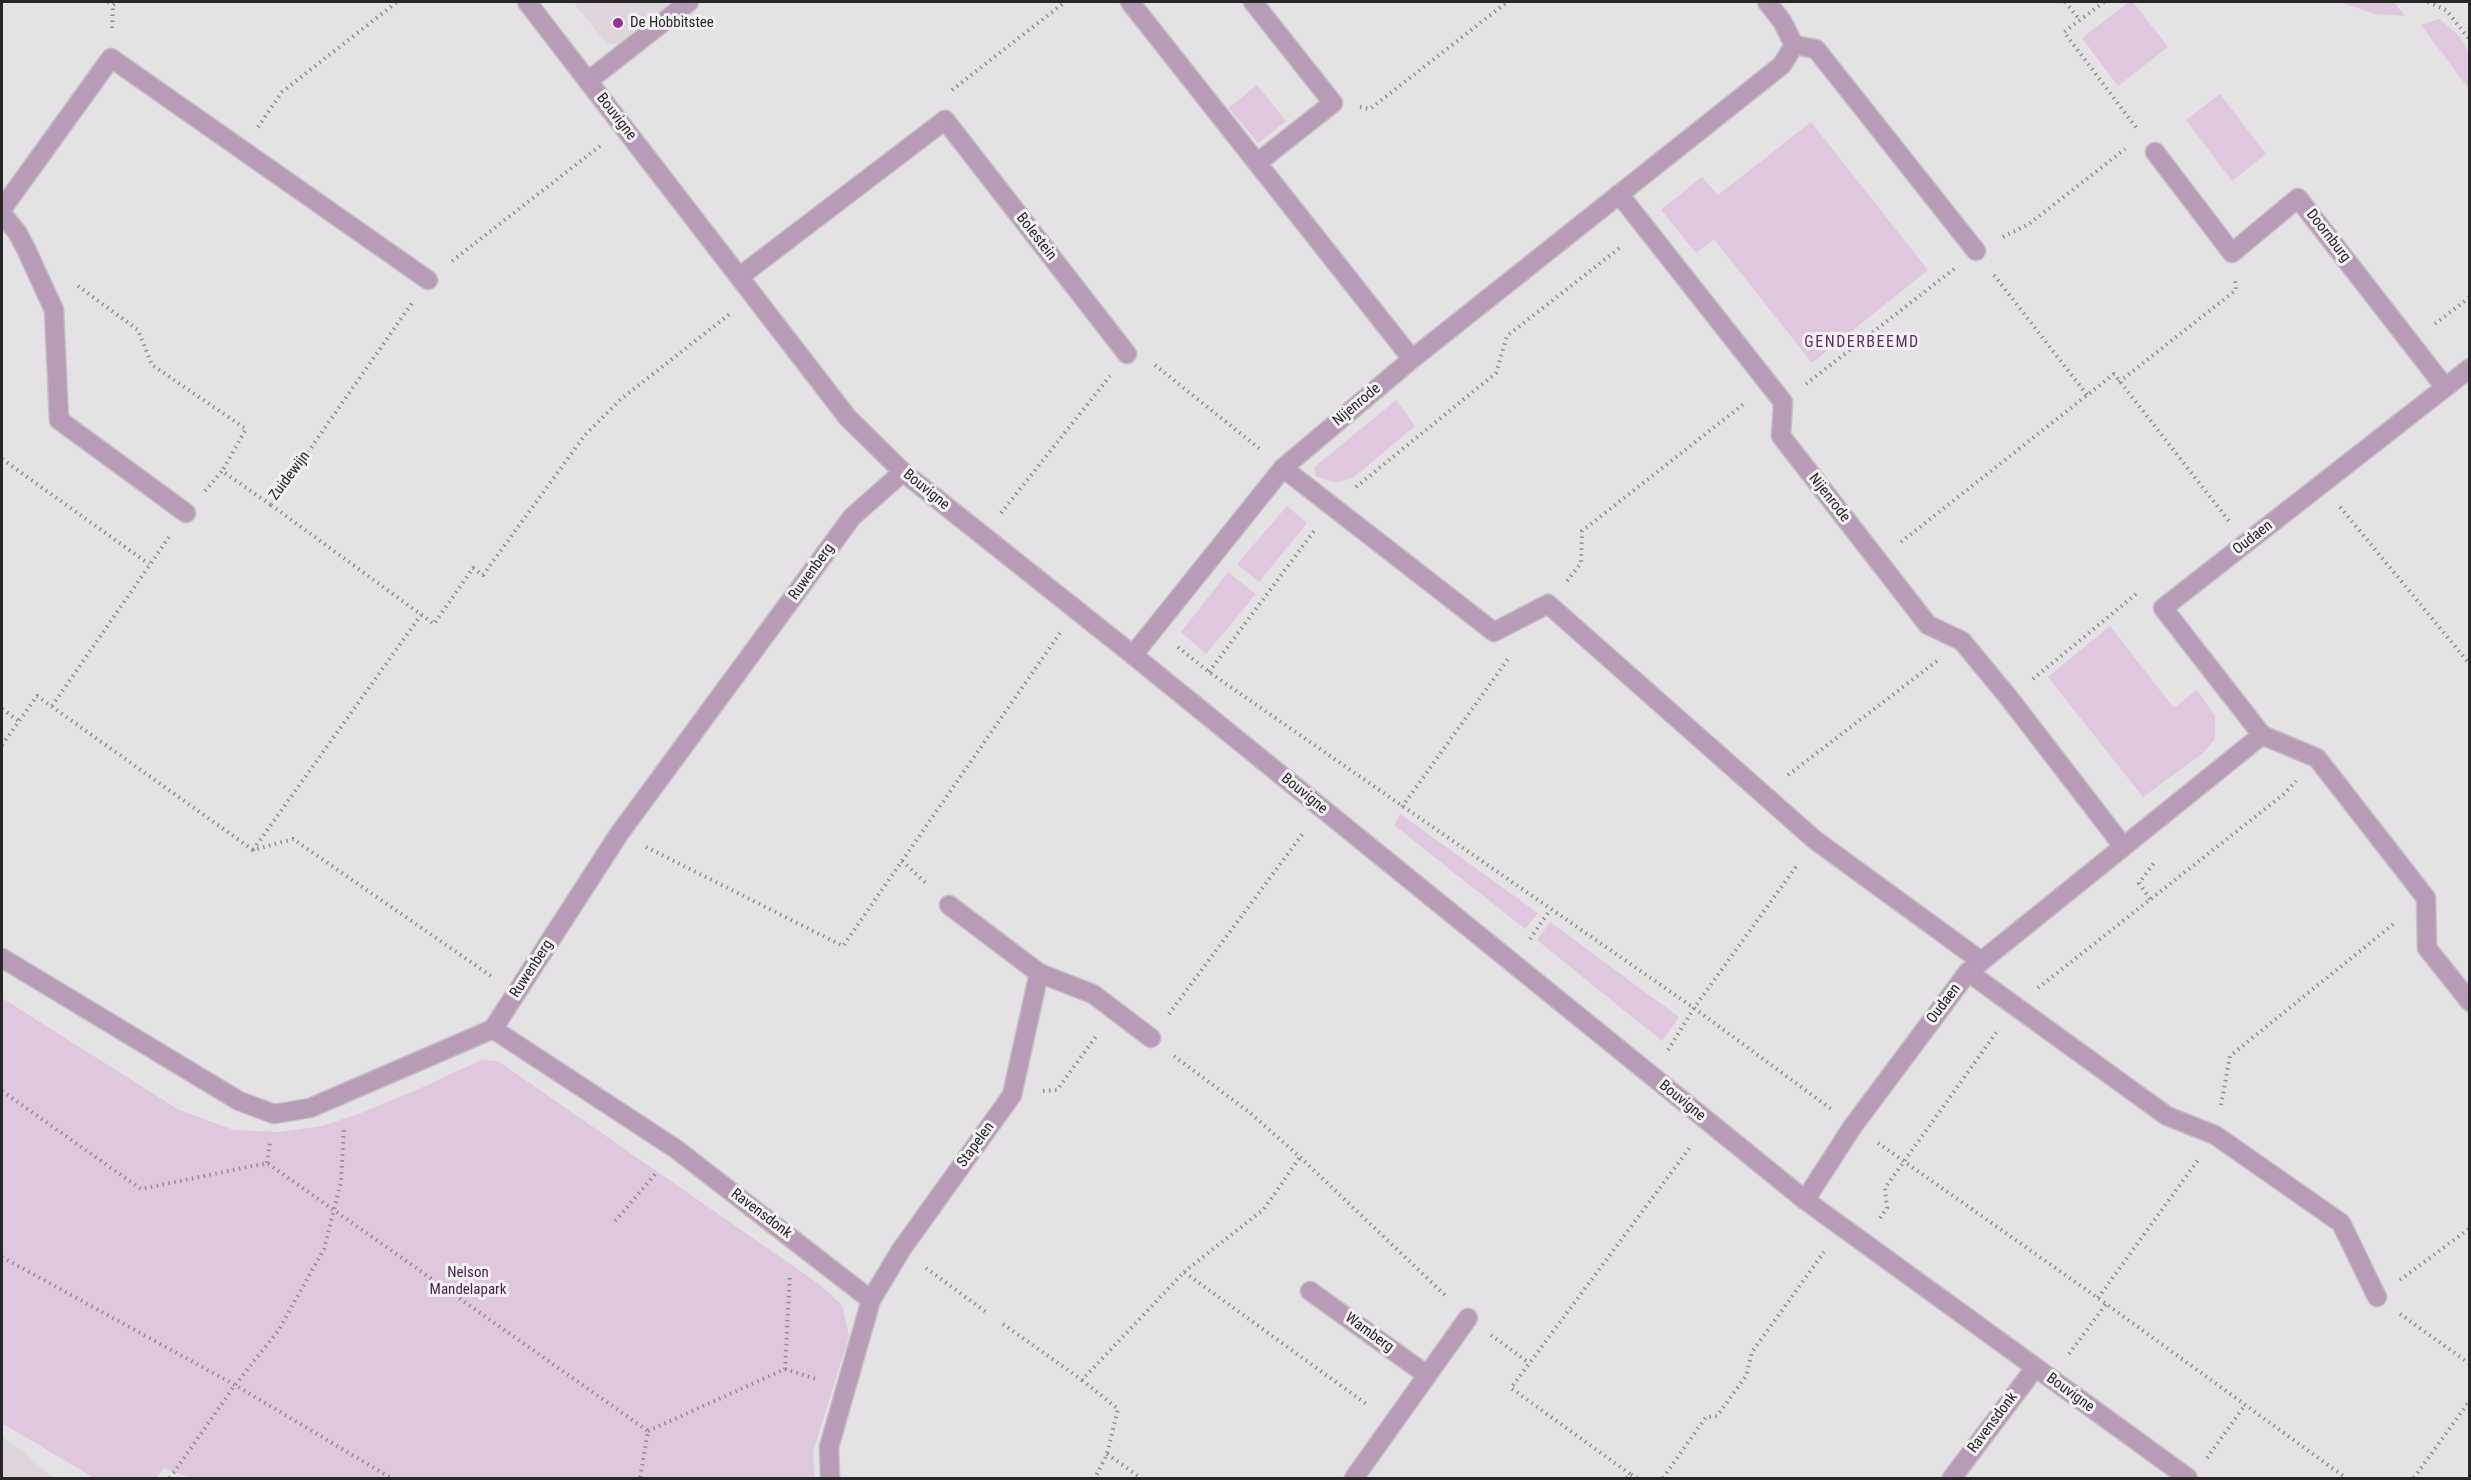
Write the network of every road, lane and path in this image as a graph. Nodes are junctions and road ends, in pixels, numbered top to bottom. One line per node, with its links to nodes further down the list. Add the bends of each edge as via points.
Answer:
1 (108, 2): 2 (path)
2 (117, 2)
3 (397, 2): 21 (path, via 282,92)
4 (526, 2): 17 (street, Bouvigne)
5 (689, 2): 17 (street)
6 (1065, 2): 19 (path, via 950,91)
7 (1130, 2): 23 (street)
8 (1253, 2): 18 (street)
9 (1507, 2): 18 (path, via 1370,109)
10 (1767, 2): 16 (street)
11 (2065, 2): 14 (path)
12 (2104, 2): 14 (path)
13 (2428, 2): 15 (path, via 2446,10)
14 (2080, 20): 22 (path, via 2064,33)
15 (2469, 40)
16 (1794, 45): 24 (street, Nijenrode, via 1782,65); 28 (street, via 1816,49)
17 (588, 81): 20 (street, Bouvigne)
18 (1333, 103): 23 (street)
19 (945, 120): 30 (street); 36 (street, Bolestein)
20 (624, 127): 30 (street, Bouvigne); 31 (path, Zuidewijn)
21 (242, 149): 25 (street, via 111,58); 31 (street)
22 (2155, 152): 29 (street)
23 (1257, 163): 37 (street)
24 (1619, 194): 27 (street, Nijenrode); 37 (street, Nijenrode)
25 (2, 209)
26 (2, 214): 50 (street, via 17,232 54,310 59,420)
27 (1646, 227): 40 (street, Nijenrode); 49 (path, via 1507,336 1496,373)
28 (1976, 251): 42 (path)
29 (2232, 253): 35 (street, Doornburg, via 2298,198); 39 (path, via 2236,290)
30 (739, 277): 33 (street, Bouvigne)
31 (428, 280): 48 (path, Zuidewijn)
32 (73, 283): 45 (path, via 138,330 152,365 246,429)
33 (753, 296): 46 (street, Bouvigne, via 848,418); 58 (path, via 621,399 585,435 483,575 473,568 434,624)
34 (2469, 297): 35 (path)
35 (2411, 342): 41 (street, Doornburg)
36 (1127, 354): 44 (path, via 1151,361); 51 (path)
37 (1412, 359): 44 (street, Nijenrode)
38 (2469, 368): 41 (street, Oudaen)
39 (2119, 382): 42 (path, via 2114,374); 52 (path)
40 (1769, 384): 53 (street, Nijenrode, via 1783,402 1781,436); 55 (path, via 1582,531 1581,563)
41 (2444, 386): 47 (street, Oudaen)
42 (2087, 395): 53 (path)
43 (2, 459): 54 (path)
44 (1283, 468): 49 (street); 59 (street, Nijenrode)
45 (222, 471): 48 (path, Zuidewijn); 50 (path)
46 (903, 472): 51 (street, Bouvigne); 75 (street, Ruwenberg, via 852,517)
47 (2321, 483): 52 (street, Oudaen); 63 (path)
48 (271, 505): 58 (path)
49 (1332, 506): 55 (street, via 1494,633); 64 (path)
50 (186, 513): 54 (path)
51 (983, 536): 57 (street, Bouvigne)
52 (2247, 542): 56 (street, Oudaen)
53 (1878, 561): 60 (street, Nijenrode, via 1928,625)
54 (149, 564): 66 (path)
55 (1548, 604): 72 (street)
56 (2163, 608): 65 (path, via 2145,587); 69 (street)
57 (1076, 610): 61 (street, Bouvigne); 75 (path, via 843,946)
58 (421, 615): 78 (path)
59 (1155, 627): 61 (street, Nijenrode); 64 (path)
60 (1962, 642): 65 (street); 72 (path)
61 (1133, 655): 74 (street, Bouvigne)
62 (1509, 657): 73 (path)
63 (2469, 661)
64 (1209, 672): 73 (path)
65 (2009, 698): 77 (street)
66 (52, 706): 68 (path, via 37,696); 78 (path)
67 (2, 709): 68 (path)
68 (19, 721): 70 (path)
69 (2262, 735): 71 (street); 77 (street, Oudaen)
70 (2, 746)
71 (2317, 758): 80 (street); 81 (path, via 2284,794)
72 (1763, 794): 76 (street)
73 (1402, 807): 89 (path)
74 (1322, 808): 92 (path); 93 (street, Bouvigne)
75 (619, 834): 86 (street, Ruwenberg)
76 (1815, 840): 84 (street); 89 (path)
77 (2123, 846): 84 (street, Oudaen)
78 (253, 850): 86 (path, via 293,839)
79 (2160, 855): 81 (path, via 2139,883)
80 (2426, 898): 87 (street, via 2427,948); 99 (path, via 2230,1056)
81 (2150, 899): 88 (path)
82 (949, 905): 85 (street)
83 (2, 958): 96 (street, via 239,1101 274,1114 310,1108)
84 (1975, 966): 88 (street); 98 (street, Oudaen)
85 (1040, 973): 90 (street, via 1093,994); 95 (street, Stapelen)
86 (517, 993): 91 (street, Ruwenberg)
87 (2469, 1002)
88 (2016, 1006): 99 (street, via 2167,1116); 102 (path)
89 (1694, 1008): 93 (path); 98 (path)
90 (1115, 1010): 92 (street); 95 (path, via 1057,1090)
91 (493, 1029): 96 (street); 100 (street, Ravensdonk)
92 (1151, 1038): 101 (path)
93 (1651, 1076): 97 (street, Bouvigne)
94 (2, 1090): 104 (path, via 141,1189 267,1163)
95 (1012, 1095): 110 (street, Stapelen)
96 (341, 1096): 104 (path, via 344,1124)
97 (1709, 1123): 103 (street, Bouvigne); 121 (path)
98 (1853, 1126): 102 (path); 103 (street, Oudaen)
99 (2215, 1135): 114 (street, via 2341,1223); 115 (path)
100 (676, 1149): 105 (path); 108 (street, Ravensdonk)
101 (1300, 1157): 112 (path, via 1264,1209); 119 (path)
102 (1904, 1163): 109 (path, via 1885,1188 1887,1208); 115 (path)
103 (1805, 1200): 106 (street, Bouvigne)
104 (336, 1209): 127 (path, via 324,1249 278,1331); 131 (path)
105 (615, 1221)
106 (1841, 1227): 109 (street, Bouvigne); 143 (path, via 1752,1352 1746,1376 1717,1416 1706,1417)
107 (2469, 1228): 114 (path)
108 (792, 1238): 116 (street, Ravensdonk); 131 (path, via 785,1369)
109 (1862, 1242): 123 (street, Bouvigne)
110 (901, 1250): 116 (street, Stapelen); 118 (path)
111 (2, 1257): 127 (path)
112 (1184, 1272): 125 (path); 130 (path)
113 (1310, 1291): 124 (street, Wamberg)
114 (2377, 1297): 122 (path)
115 (2098, 1298): 117 (path)
116 (872, 1300): 138 (street, via 829,1447)
117 (2106, 1304): 126 (path); 129 (path)
118 (986, 1311)
119 (1468, 1318): 121 (path); 124 (street)
120 (1004, 1324): 125 (path)
121 (1529, 1363): 134 (path, via 1510,1388)
122 (2469, 1364)
123 (2035, 1368): 126 (street, Bouvigne); 144 (street, Ravensdonk)
124 (1428, 1375): 130 (street)
125 (1082, 1380): 132 (path, via 1118,1409)
126 (2051, 1380): 145 (street, Bouvigne)
127 (235, 1385): 135 (path); 136 (path)
128 (2469, 1400): 147 (path)
129 (2245, 1405): 133 (path); 146 (path)
130 (1393, 1424): 141 (street)
131 (648, 1431): 137 (path)
132 (1107, 1454): 139 (path); 140 (path)
133 (2206, 1460)
134 (1629, 1476): 142 (path)
135 (170, 1479)
136 (392, 1479)
137 (640, 1479)
138 (830, 1479)
139 (1095, 1479)
140 (1141, 1479)
141 (1354, 1479)
142 (1637, 1479)
143 (1663, 1479)
144 (1952, 1479)
145 (2188, 1479)
146 (2346, 1479)
147 (2414, 1479)

